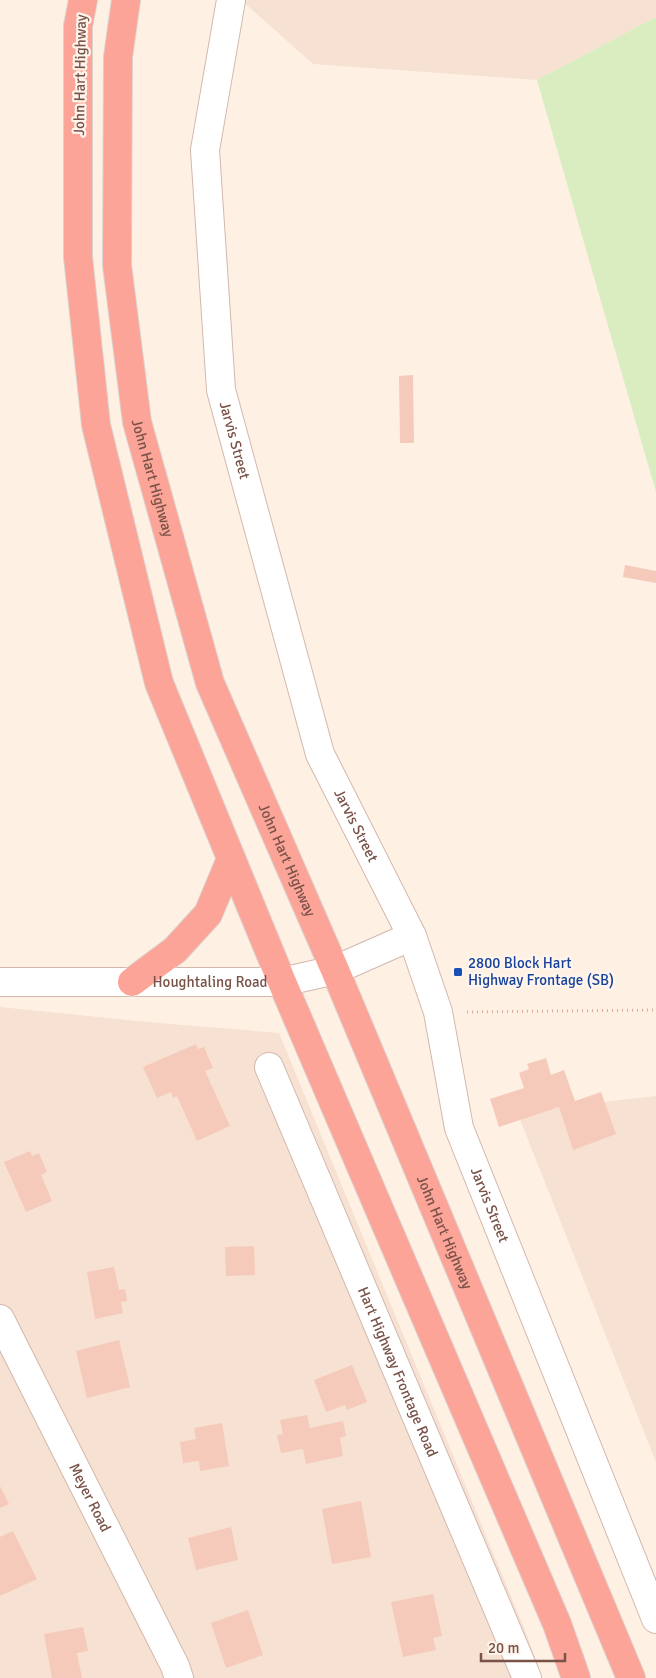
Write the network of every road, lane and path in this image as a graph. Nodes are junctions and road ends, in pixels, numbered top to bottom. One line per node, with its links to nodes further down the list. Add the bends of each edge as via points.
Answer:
1 (83, 0): 4 (highway, John Hart Highway, via 78,26 78,257 96,425 159,683)
2 (126, 0): 6 (highway, John Hart Highway, via 118,57 117,265 137,422 210,683)
3 (231, 0): 5 (street, Jarvis Street, via 205,150 221,390 320,754)
4 (231, 859): 8 (highway, via 208,914 175,950); 9 (highway, John Hart Highway)
5 (412, 936): 6 (street, Houghtaling Road); 11 (street, Jarvis Street)
6 (335, 970): 9 (street, Houghtaling Road); 18 (highway, John Hart Highway)
7 (0, 982): 8 (street, Houghtaling Road)
8 (132, 982): 9 (street, Houghtaling Road)
9 (282, 982): 17 (highway, John Hart Highway, via 549,1606)
10 (656, 1010): 11 (path)
11 (438, 1012): 14 (street, Jarvis Street, via 459,1128)
12 (269, 1067): 16 (street, Hart Highway Frontage Road)
13 (0, 1319): 15 (street, Meyer Road)
14 (656, 1619)
15 (179, 1678)
16 (527, 1678)
17 (576, 1678)
18 (630, 1678)

